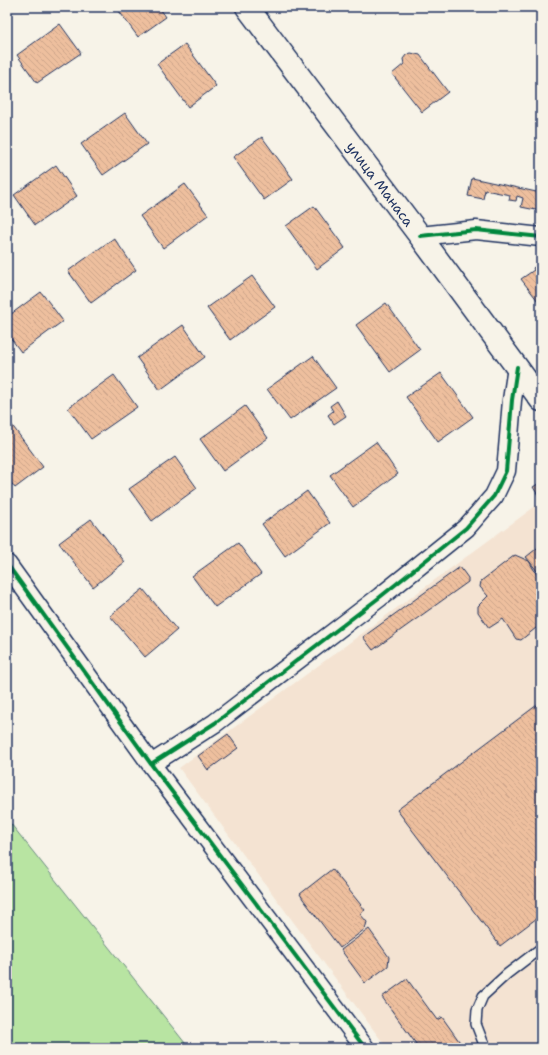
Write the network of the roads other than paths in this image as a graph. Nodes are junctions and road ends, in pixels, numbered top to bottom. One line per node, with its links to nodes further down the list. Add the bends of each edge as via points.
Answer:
1 (247, 7): 2 (highway, улица Манаса)
2 (420, 236): 3 (street, via 476,230); 4 (highway, улица Манаса)
3 (541, 237)
4 (517, 367): 5 (highway, улица Манаса); 7 (street, via 506,471 494,496 466,528 222,718)
5 (541, 400)
6 (7, 564): 7 (street)
7 (151, 764): 9 (street)
8 (541, 948): 10 (lane, via 483,996 476,1010 476,1024 482,1042)
9 (365, 1048)
10 (487, 1048)

